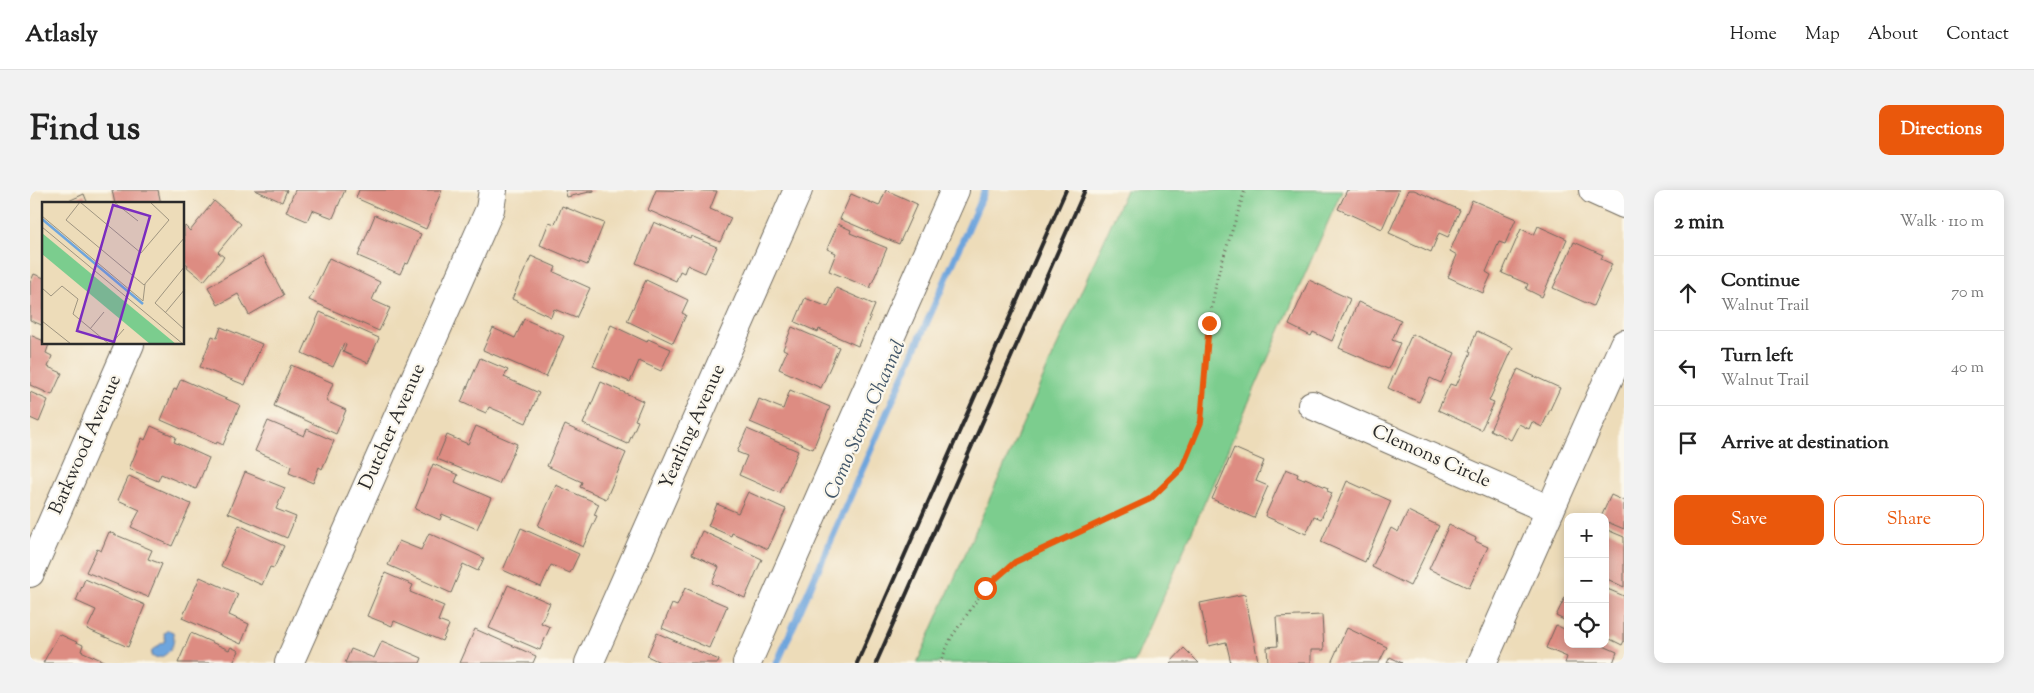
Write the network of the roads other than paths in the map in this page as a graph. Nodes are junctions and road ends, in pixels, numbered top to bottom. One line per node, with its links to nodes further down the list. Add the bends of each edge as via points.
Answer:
1 (493, 190): 11 (street, Dutcher Avenue, via 490,209)
2 (798, 190): 12 (street, Yearling Avenue)
3 (955, 190): 13 (street)
4 (1593, 190): 5 (street)
5 (1624, 204)
6 (1624, 344): 9 (street)
7 (130, 345): 10 (street, Barkwood Avenue)
8 (1312, 404): 9 (street, Clemons Circle)
9 (1550, 510): 14 (street)
10 (30, 573)
11 (288, 663)
12 (589, 663)
13 (747, 663)
14 (1482, 663)

